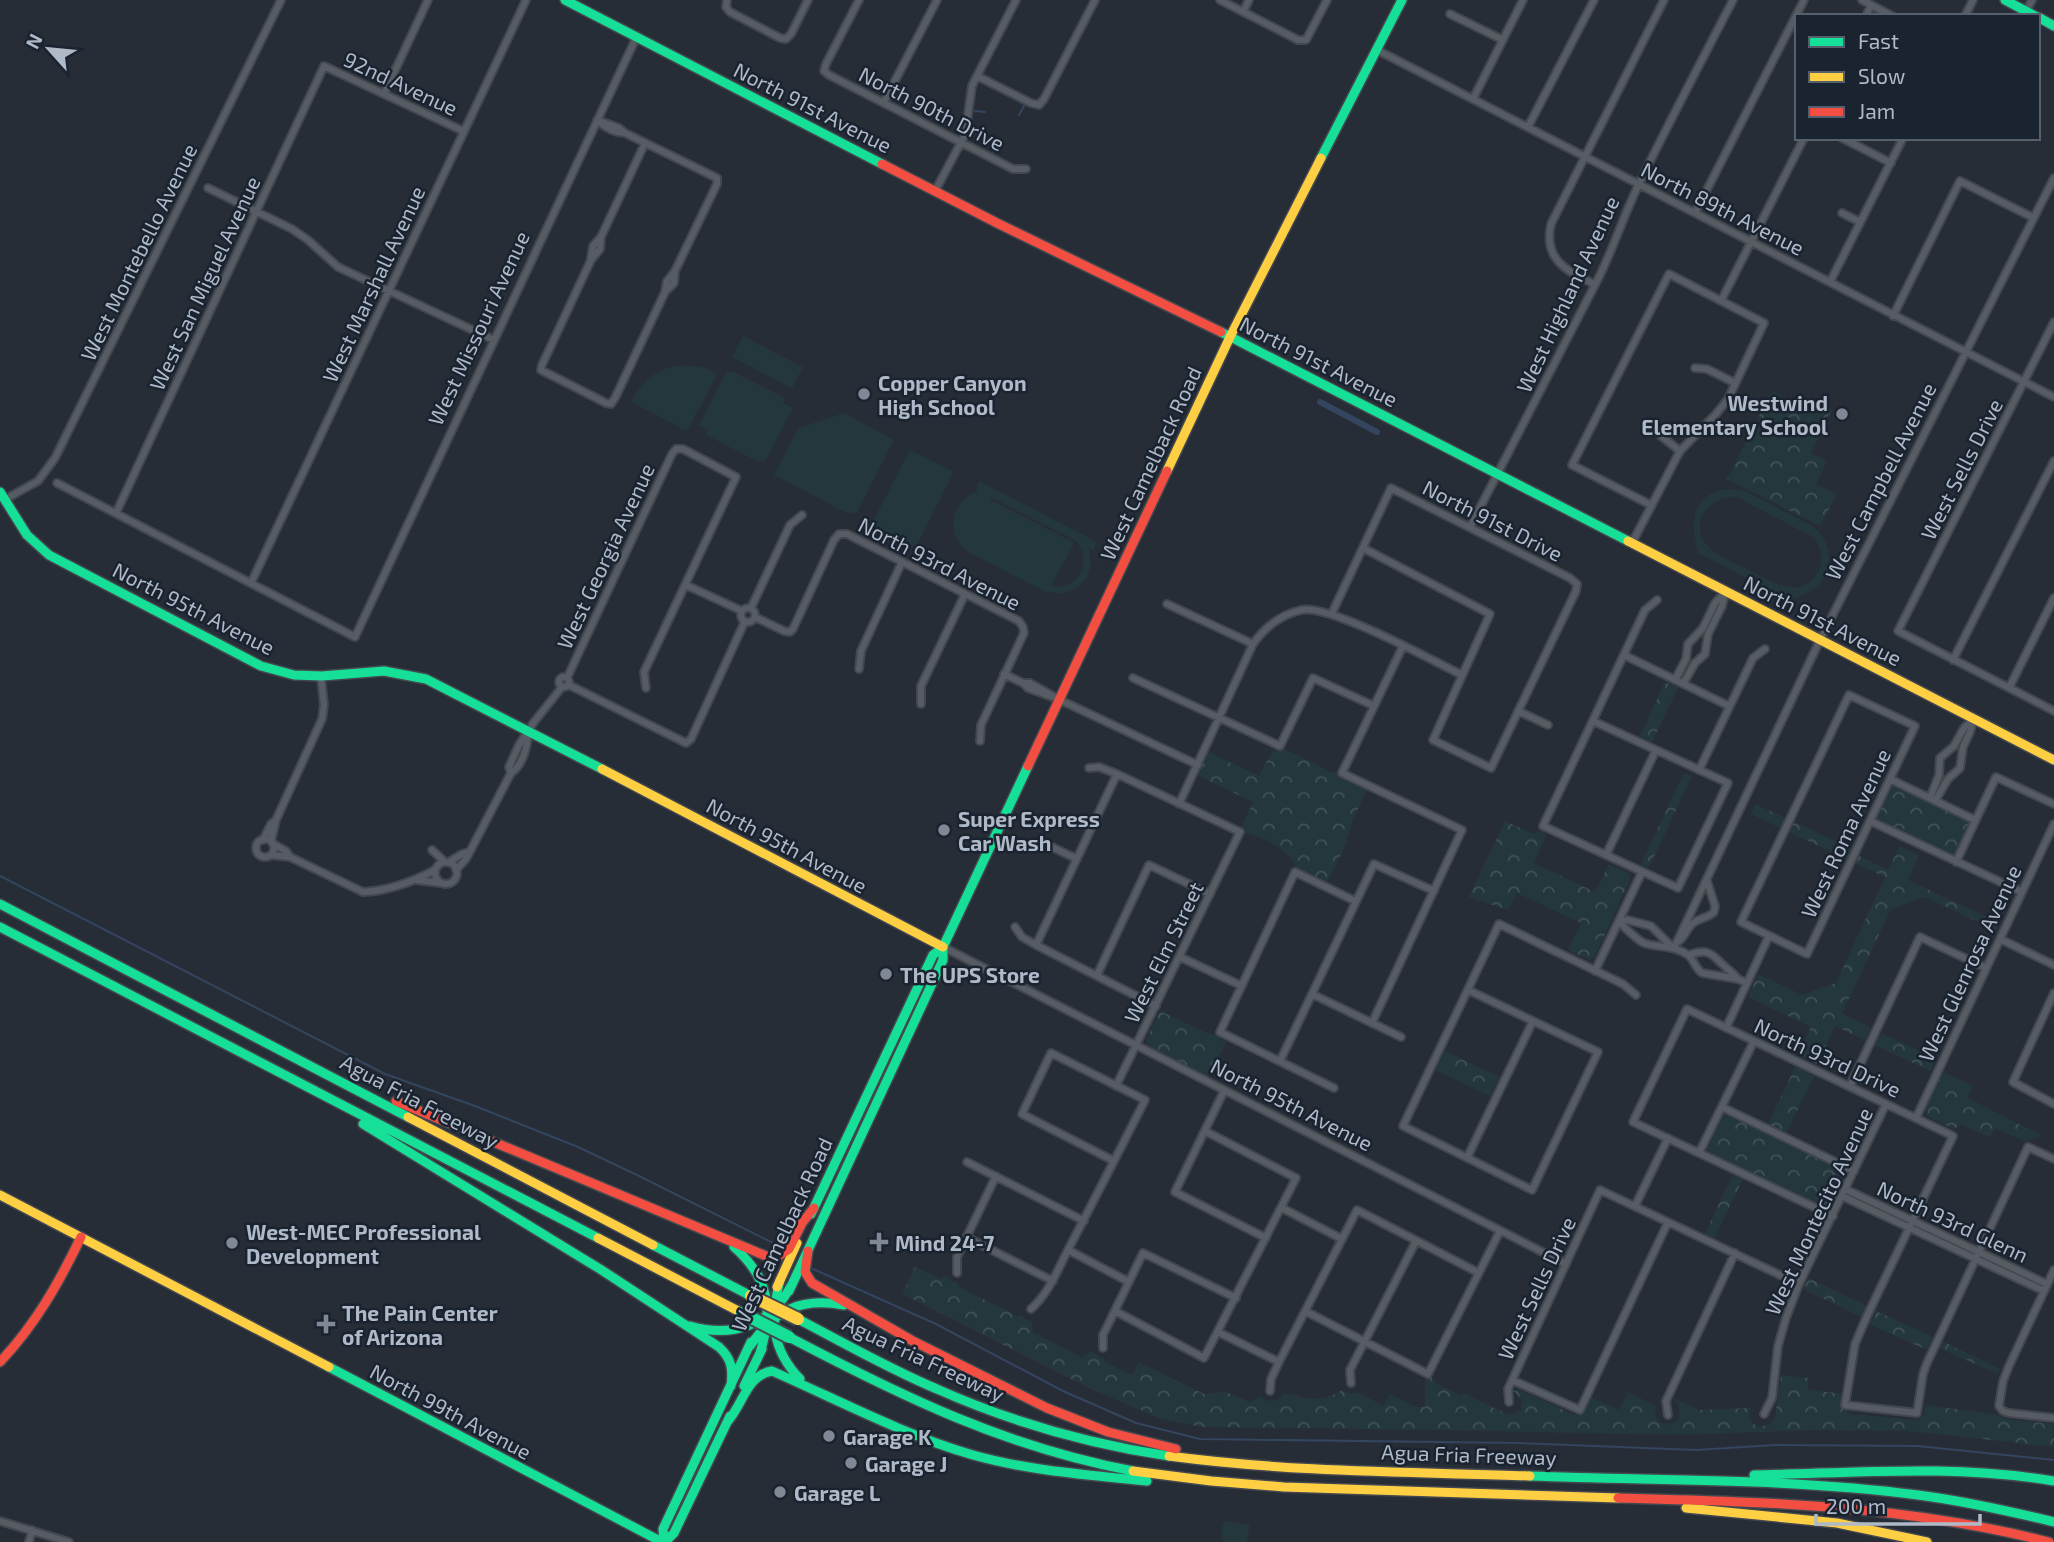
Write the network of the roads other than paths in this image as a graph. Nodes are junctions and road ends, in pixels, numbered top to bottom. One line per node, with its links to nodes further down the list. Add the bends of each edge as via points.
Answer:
1 (281, 0): 75 (street, West Montebello Avenue, via 55,458 38,481)
2 (428, 0): 33 (street)
3 (526, 0): 38 (street, West Marshall Avenue)
4 (565, 0): 28 (main road, North 91st Avenue)
5 (808, 0): 20 (street, via 786,39 730,12)
6 (859, 0): 35 (street, North 90th Drive, via 824,71)
7 (937, 0): 35 (street)
8 (1016, 0): 32 (street)
9 (1095, 0): 32 (street, via 1039,105)
10 (1220, 0): 23 (street)
11 (1249, 0): 23 (street)
12 (1327, 0): 23 (street, via 1306,40)
13 (1402, 0): 30 (main road, West Camelback Road)
14 (1523, 0): 29 (street)
15 (1594, 0): 37 (street)
16 (1664, 0): 44 (street)
17 (1733, 0): 48 (street, West Highland Avenue)
18 (1861, 0): 21 (street)
19 (2005, 0): 22 (main road)
20 (726, 4)
21 (1871, 5): 25 (street); 26 (street)
22 (2033, 11)
23 (1243, 12)
24 (1450, 14): 29 (street)
25 (1867, 14)
26 (1888, 14)
27 (1795, 18): 52 (street)
28 (637, 36): 36 (street, West Missouri Avenue); 50 (main road, North 91st Avenue)
29 (1503, 40): 34 (street)
30 (1377, 50): 34 (street, North 89th Avenue); 63 (main road, West Camelback Road)
31 (324, 66): 33 (street, 92nd Avenue); 51 (street, West San Miguel Avenue)
32 (976, 76): 43 (street)
33 (384, 93): 38 (street, 92nd Avenue)
34 (1473, 99): 37 (street, North 89th Avenue)
35 (884, 102): 43 (street, North 90th Drive)
36 (597, 120): 42 (street); 64 (street, West Missouri Avenue)
37 (1528, 127): 44 (street, North 89th Avenue)
38 (463, 131): 59 (street, West Marshall Avenue)
39 (1803, 140): 56 (street)
40 (1846, 140): 45 (street)
41 (1902, 140): 45 (street)
42 (645, 143): 42 (street, via 717,178 717,184 675,271 674,283 665,292 611,404 541,370)
43 (961, 143): 46 (street, North 90th Drive, via 1013,169); 50 (street)
44 (1585, 156): 48 (street, North 89th Avenue); 58 (street, via 1549,232 1559,264)
45 (1891, 163): 55 (street)
46 (1026, 169)
47 (2054, 178): 54 (street, West Campbell Avenue)
48 (1639, 184): 52 (street, North 89th Avenue); 58 (street, West Highland Avenue)
49 (208, 188): 51 (street)
50 (935, 191): 63 (main road, North 91st Avenue)
51 (257, 211): 59 (street, via 300,234 338,267); 77 (street, West San Miguel Avenue)
52 (1695, 213): 56 (street, North 89th Avenue)
53 (1842, 213): 55 (street)
54 (2034, 218): 61 (street, via 1960,181); 65 (street, West Campbell Avenue)
55 (1860, 222): 57 (street)
56 (1751, 242): 57 (street, North 89th Avenue); 60 (street)
57 (1830, 282): 61 (street, North 89th Avenue)
58 (1594, 284): 73 (street, West Highland Avenue)
59 (389, 291): 64 (street); 83 (street, West Marshall Avenue)
60 (1721, 301): 68 (street, via 1764,323); 76 (street, via 1669,274 1572,465)
61 (1893, 316): 65 (street, North 89th Avenue)
62 (2054, 322): 67 (street, West Sells Drive)
63 (1230, 337): 73 (main road, North 91st Avenue); 113 (main road, West Camelback Road)
64 (494, 340): 83 (street, West Missouri Avenue, via 355,637)
65 (1965, 351): 67 (street, North 89th Avenue); 95 (street, West Campbell Avenue)
66 (1695, 368): 68 (street)
67 (2024, 381): 69 (street, North 89th Avenue); 101 (street, West Sells Drive, via 1898,631)
68 (1735, 383): 71 (street, via 1716,414)
69 (2054, 397)
70 (1661, 436): 71 (street)
71 (1680, 451): 76 (street)
72 (2054, 461): 101 (street)
73 (1497, 474): 79 (street, West Highland Avenue); 80 (main road, North 91st Avenue)
74 (57, 483): 77 (street)
75 (2, 496): 106 (main road, North 95th Avenue, via 27,535 58,560 261,666 293,676)
76 (1651, 505): 80 (street)
77 (116, 513): 83 (street)
78 (802, 515): 90 (street, via 790,525)
79 (1470, 527): 81 (street, North 91st Drive, via 1391,488); 118 (street, North 91st Drive, via 1577,584)
80 (1632, 543): 85 (main road, North 91st Avenue)
81 (1363, 548): 92 (street); 105 (street, via 1490,614)
82 (902, 562): 86 (street, North 93rd Avenue); 93 (street, North 93rd Avenue, via 839,534 790,632); 103 (street, via 861,650)
83 (251, 583)
84 (686, 586): 91 (street); 109 (street, West Georgia Avenue, via 736,477 676,449); 111 (street, via 644,672)
85 (1725, 592): 95 (main road, North 91st Avenue); 100 (street, via 1698,636 1688,644); 102 (street, via 1705,654)
86 (965, 594): 104 (street, North 93rd Avenue, via 1023,626 1024,633); 114 (street, via 921,686)
87 (2054, 598): 112 (street)
88 (1657, 600): 99 (street, via 1645,610)
89 (1167, 604): 96 (street)
90 (751, 608): 91 (street); 93 (street)
91 (742, 611): 94 (street)
92 (1332, 613): 96 (street, via 1303,609 1279,618); 97 (street)
93 (755, 617): 94 (street)
94 (745, 621): 109 (street, via 686,743)
95 (1820, 640): 120 (main road, North 91st Avenue); 152 (street, West Campbell Avenue)
96 (1253, 644): 119 (street)
97 (1403, 646): 105 (street); 115 (street)
98 (1765, 649): 116 (street, via 1753,658)
99 (1624, 655): 108 (street); 121 (street)
100 (1686, 659): 102 (street); 108 (street)
101 (1953, 660): 112 (street)
102 (1695, 663): 110 (street)
103 (859, 669)
104 (1004, 674): 113 (street); 124 (street, via 981,725)
105 (1462, 675): 118 (street, via 1433,740 1492,768)
106 (321, 677): 123 (main road, North 95th Avenue, via 380,671 413,675); 140 (street, via 322,719)
107 (1133, 678): 119 (street)
108 (1675, 680): 110 (street)
109 (566, 683): 123 (street, West Georgia Avenue)
110 (1683, 684): 116 (street)
111 (646, 688)
112 (2009, 688): 117 (street)
113 (1060, 700): 127 (street); 172 (main road, West Camelback Road)
114 (920, 704)
115 (1374, 706): 119 (street, via 1313,678 1280,746); 155 (street, via 1342,773 1462,830)
116 (1730, 706): 129 (street)
117 (2054, 710)
118 (1518, 711): 122 (street)
119 (1219, 719): 127 (street)
120 (1973, 719): 126 (main road, North 91st Avenue); 130 (street, via 1940,758); 132 (street, via 1960,768)
121 (1593, 721): 125 (street); 144 (street, via 1543,826)
122 (1548, 725)
123 (529, 732): 142 (street, West Georgia Avenue); 172 (main road, North 95th Avenue)
124 (980, 741)
125 (1656, 750): 129 (street); 144 (street)
126 (2054, 760)
127 (1198, 765): 135 (street)
128 (1088, 768): 131 (street, via 1099,766)
129 (1699, 770): 151 (street, via 1728,783 1678,888)
130 (1940, 771): 132 (street); 134 (street)
131 (1117, 774): 135 (street); 146 (street)
132 (1952, 775): 134 (street)
133 (1890, 779): 134 (street); 138 (street, West Roma Avenue); 168 (street, West Roma Avenue, via 1915,726 1849,695 1741,922)
134 (1933, 799): 137 (street)
135 (1179, 804): 157 (street, West Elm Street, via 1240,832)
136 (2054, 804): 137 (street, via 1996,777)
137 (1975, 820): 148 (street)
138 (1870, 821): 148 (street); 168 (street, West Roma Avenue, via 1807,954)
139 (2054, 824): 156 (street, West Glenrosa Avenue)
140 (269, 842): 143 (street, via 274,851); 143 (street, via 257,845 258,853); 145 (street)
141 (1052, 847): 146 (street)
142 (469, 852): 147 (street); 150 (street, West Georgia Avenue)
143 (271, 855): 145 (street)
144 (1606, 855): 151 (street)
145 (290, 857): 153 (street, via 363,892)
146 (1077, 859): 170 (street)
147 (447, 862): 149 (street); 149 (street, via 432,850); 150 (street)
148 (1956, 862): 156 (street)
149 (436, 868): 153 (street); 154 (street)
150 (456, 870): 154 (street, via 451,882)
151 (1642, 872): 163 (street)
152 (1707, 879): 161 (street, West Campbell Avenue); 162 (street, via 1715,909)
153 (416, 880): 154 (street)
154 (441, 883)
155 (1434, 891): 159 (street, via 1374,863); 189 (street)
156 (2022, 892): 169 (street, West Glenrosa Avenue)
157 (1210, 894): 175 (street, West Elm Street); 179 (street, via 1149,865)
158 (0, 895): 167 (main road)
159 (1355, 901): 182 (street, via 1295,872); 185 (street)
160 (0, 904): 167 (main road, Agua Fria Freeway)
161 (1693, 908): 162 (street); 171 (street, West Campbell Avenue)
162 (1703, 919): 171 (street, via 1692,924)
163 (1619, 921): 171 (street, via 1651,926); 171 (street, via 1644,943); 178 (street)
164 (0, 927): 173 (main road, Agua Fria Freeway)
165 (1015, 927): 170 (street)
166 (0, 932): 173 (main road)
167 (58, 933): 195 (main road, Agua Fria Freeway)
168 (1769, 936): 181 (street)
169 (2000, 940): 176 (street); 177 (street, West Glenrosa Avenue)
170 (1036, 945): 179 (street)
171 (1675, 946): 174 (street)
172 (943, 947): 193 (street, North 95th Avenue); 194 (main road, West Camelback Road, via 943,960); 202 (main road, West Camelback Road, via 933,955)
173 (49, 952): 197 (main road, Agua Fria Freeway)
174 (1688, 955): 180 (street, via 1702,973); 180 (street, via 1711,953)
175 (1180, 957): 182 (street); 187 (street, West Elm Street)
176 (2054, 965)
177 (1986, 968): 199 (street, West Montecito Avenue, via 1920,937); 206 (street, West Glenrosa Avenue)
178 (1595, 971): 183 (street, via 1499,924); 186 (street)
179 (1097, 975): 187 (street)
180 (1738, 979): 181 (street)
181 (1747, 984): 190 (street)
182 (1242, 986): 196 (street, via 1220,1032)
183 (1468, 990): 188 (street); 210 (street, via 1403,1126)
184 (2054, 993): 204 (street, via 2013,1082)
185 (1312, 994): 189 (street); 196 (street)
186 (1636, 995)
187 (1156, 1006): 193 (street, West Elm Street)
188 (1533, 1021): 210 (street); 210 (street, via 1598,1052 1532,1190)
189 (1372, 1023): 191 (street)
190 (1726, 1028): 192 (street, North 93rd Drive); 208 (street, North 93rd Drive, via 1687,1009 1633,1122)
191 (1401, 1037)
192 (1754, 1041): 199 (street, North 93rd Drive); 205 (street)
193 (1137, 1046): 198 (street, West Elm Street); 201 (street, North 95th Avenue)
194 (899, 1054): 202 (main road, via 875,1092); 215 (main road, West Camelback Road)
195 (296, 1057): 228 (main road); 269 (main road, Agua Fria Freeway, bridge, via 940,1391 1064,1434 1129,1450 1247,1466)
196 (1280, 1061): 200 (street)
197 (287, 1076): 252 (main road); 272 (main road, Agua Fria Freeway, bridge, via 906,1398 979,1428 1138,1472)
198 (1116, 1086): 212 (street, via 1145,1100); 212 (street, via 1051,1053 1022,1114)
199 (1850, 1086): 203 (street, North 93rd Drive)
200 (1334, 1088)
201 (1224, 1091): 207 (street); 226 (street, North 95th Avenue)
202 (866, 1096): 215 (main road, via 867,1110); 220 (main road, West Camelback Road)
203 (1886, 1104): 206 (street, North 93rd Drive); 214 (street, West Montecito Avenue)
204 (2054, 1104)
205 (1722, 1107): 209 (street); 214 (street)
206 (1916, 1118): 225 (street, North 93rd Drive, via 1953,1136)
207 (1205, 1131): 221 (street, via 1296,1178); 230 (street, via 1175,1192)
208 (1668, 1138): 209 (street); 219 (street)
209 (1699, 1153): 222 (street)
210 (1467, 1158)
211 (2054, 1159): 236 (street, via 2028,1147)
212 (1114, 1161): 223 (street)
213 (967, 1162): 216 (street)
214 (1854, 1171): 217 (street, West Montecito Avenue)
215 (841, 1176): 234 (main road, West Camelback Road)
216 (996, 1176): 223 (street); 229 (street)
217 (1844, 1193): 222 (street, West Montecito Avenue); 225 (street, North 93rd Glenn)
218 (0, 1195): 227 (main road, North 99th Avenue)
219 (1635, 1206): 224 (street); 237 (street, West Sells Drive, via 1601,1190)
220 (814, 1208): 228 (main road, via 789,1249 777,1257); 243 (main road, West Camelback Road)
221 (1282, 1208): 230 (street); 231 (street)
222 (1832, 1216): 244 (street, West Montecito Avenue)
223 (1084, 1221): 233 (street)
224 (1668, 1222): 235 (street); 259 (street, via 1580,1410)
225 (1910, 1224): 236 (street, North 93rd Glenn); 236 (street, via 1855,1344 1845,1405 1917,1413 1927,1363)
226 (1500, 1231): 237 (street, North 95th Avenue); 240 (street)
227 (80, 1237): 257 (main road, via 45,1307); 279 (main road, North 99th Avenue)
228 (718, 1237): 251 (main road, via 743,1253 752,1265)
229 (966, 1237): 239 (street, via 957,1257); 241 (street)
230 (1266, 1238): 246 (street)
231 (1342, 1239): 232 (street, via 1357,1210); 250 (street)
232 (1416, 1241): 240 (street); 254 (street)
233 (1068, 1250): 241 (street); 242 (street)
234 (808, 1251): 243 (main road, West Camelback Road); 247 (main road, via 804,1266 808,1280)
235 (1735, 1253): 244 (street); 266 (street, via 1666,1401)
236 (1977, 1255): 245 (street, North 93rd Glenn)
237 (1566, 1264): 259 (street, West Sells Drive)
238 (2054, 1270): 245 (street)
239 (957, 1273)
240 (1479, 1273): 254 (street, via 1427,1374)
241 (1053, 1280): 248 (street)
242 (1129, 1282): 246 (street, via 1143,1253); 249 (street)
243 (786, 1283): 251 (main road)
244 (1800, 1284): 265 (street, West Montecito Avenue, via 1778,1346 1772,1398)
245 (2045, 1288): 267 (street, via 2008,1366 2000,1406 2009,1413)
246 (1236, 1298): 253 (street)
247 (854, 1308): 251 (main road, via 813,1302); 269 (main road, via 1040,1404 1108,1432 1168,1448)
248 (1031, 1309)
249 (1115, 1311): 253 (street, via 1204,1358); 255 (street, via 1103,1335)
250 (1305, 1311): 254 (street); 258 (street)
251 (770, 1316): 252 (main road, via 722,1332); 256 (main road, via 767,1334); 261 (main road, via 779,1350 789,1368)
252 (680, 1322): 262 (main road, via 728,1355 734,1367)
253 (1218, 1332): 258 (street)
254 (1365, 1342): 260 (street, via 1350,1370)
255 (1103, 1348)
256 (755, 1349): 262 (main road, West Camelback Road); 268 (main road, West Camelback Road)
257 (0, 1362)
258 (1279, 1362): 263 (street)
259 (1512, 1380): 264 (street, West Sells Drive)
260 (1351, 1383)
261 (808, 1385): 268 (main road, via 777,1372 759,1373); 272 (main road, via 924,1438 999,1462 1246,1492 1283,1494)
262 (731, 1386): 279 (main road, West Camelback Road, via 663,1530)
263 (1270, 1391)
264 (1509, 1402)
265 (1763, 1414)
266 (1668, 1415)
267 (2054, 1418)
268 (728, 1420): 279 (main road, West Camelback Road, via 674,1533)
269 (1314, 1468): 270 (main road, Agua Fria Freeway)
270 (1533, 1476): 271 (main road, via 1963,1470); 275 (main road, Agua Fria Freeway, via 1894,1491 1965,1501)
271 (2054, 1481)
272 (1308, 1488): 273 (main road, Agua Fria Freeway)
273 (1528, 1497): 280 (main road, via 1565,1504 1671,1507 1807,1519); 281 (main road, Agua Fria Freeway, via 1736,1501 1881,1510 1966,1522)
274 (0, 1521): 276 (street)
275 (2054, 1522)
276 (32, 1530): 277 (street); 278 (street)
277 (29, 1542)
278 (69, 1542)
279 (664, 1542)
280 (1927, 1542)
281 (2049, 1542)

